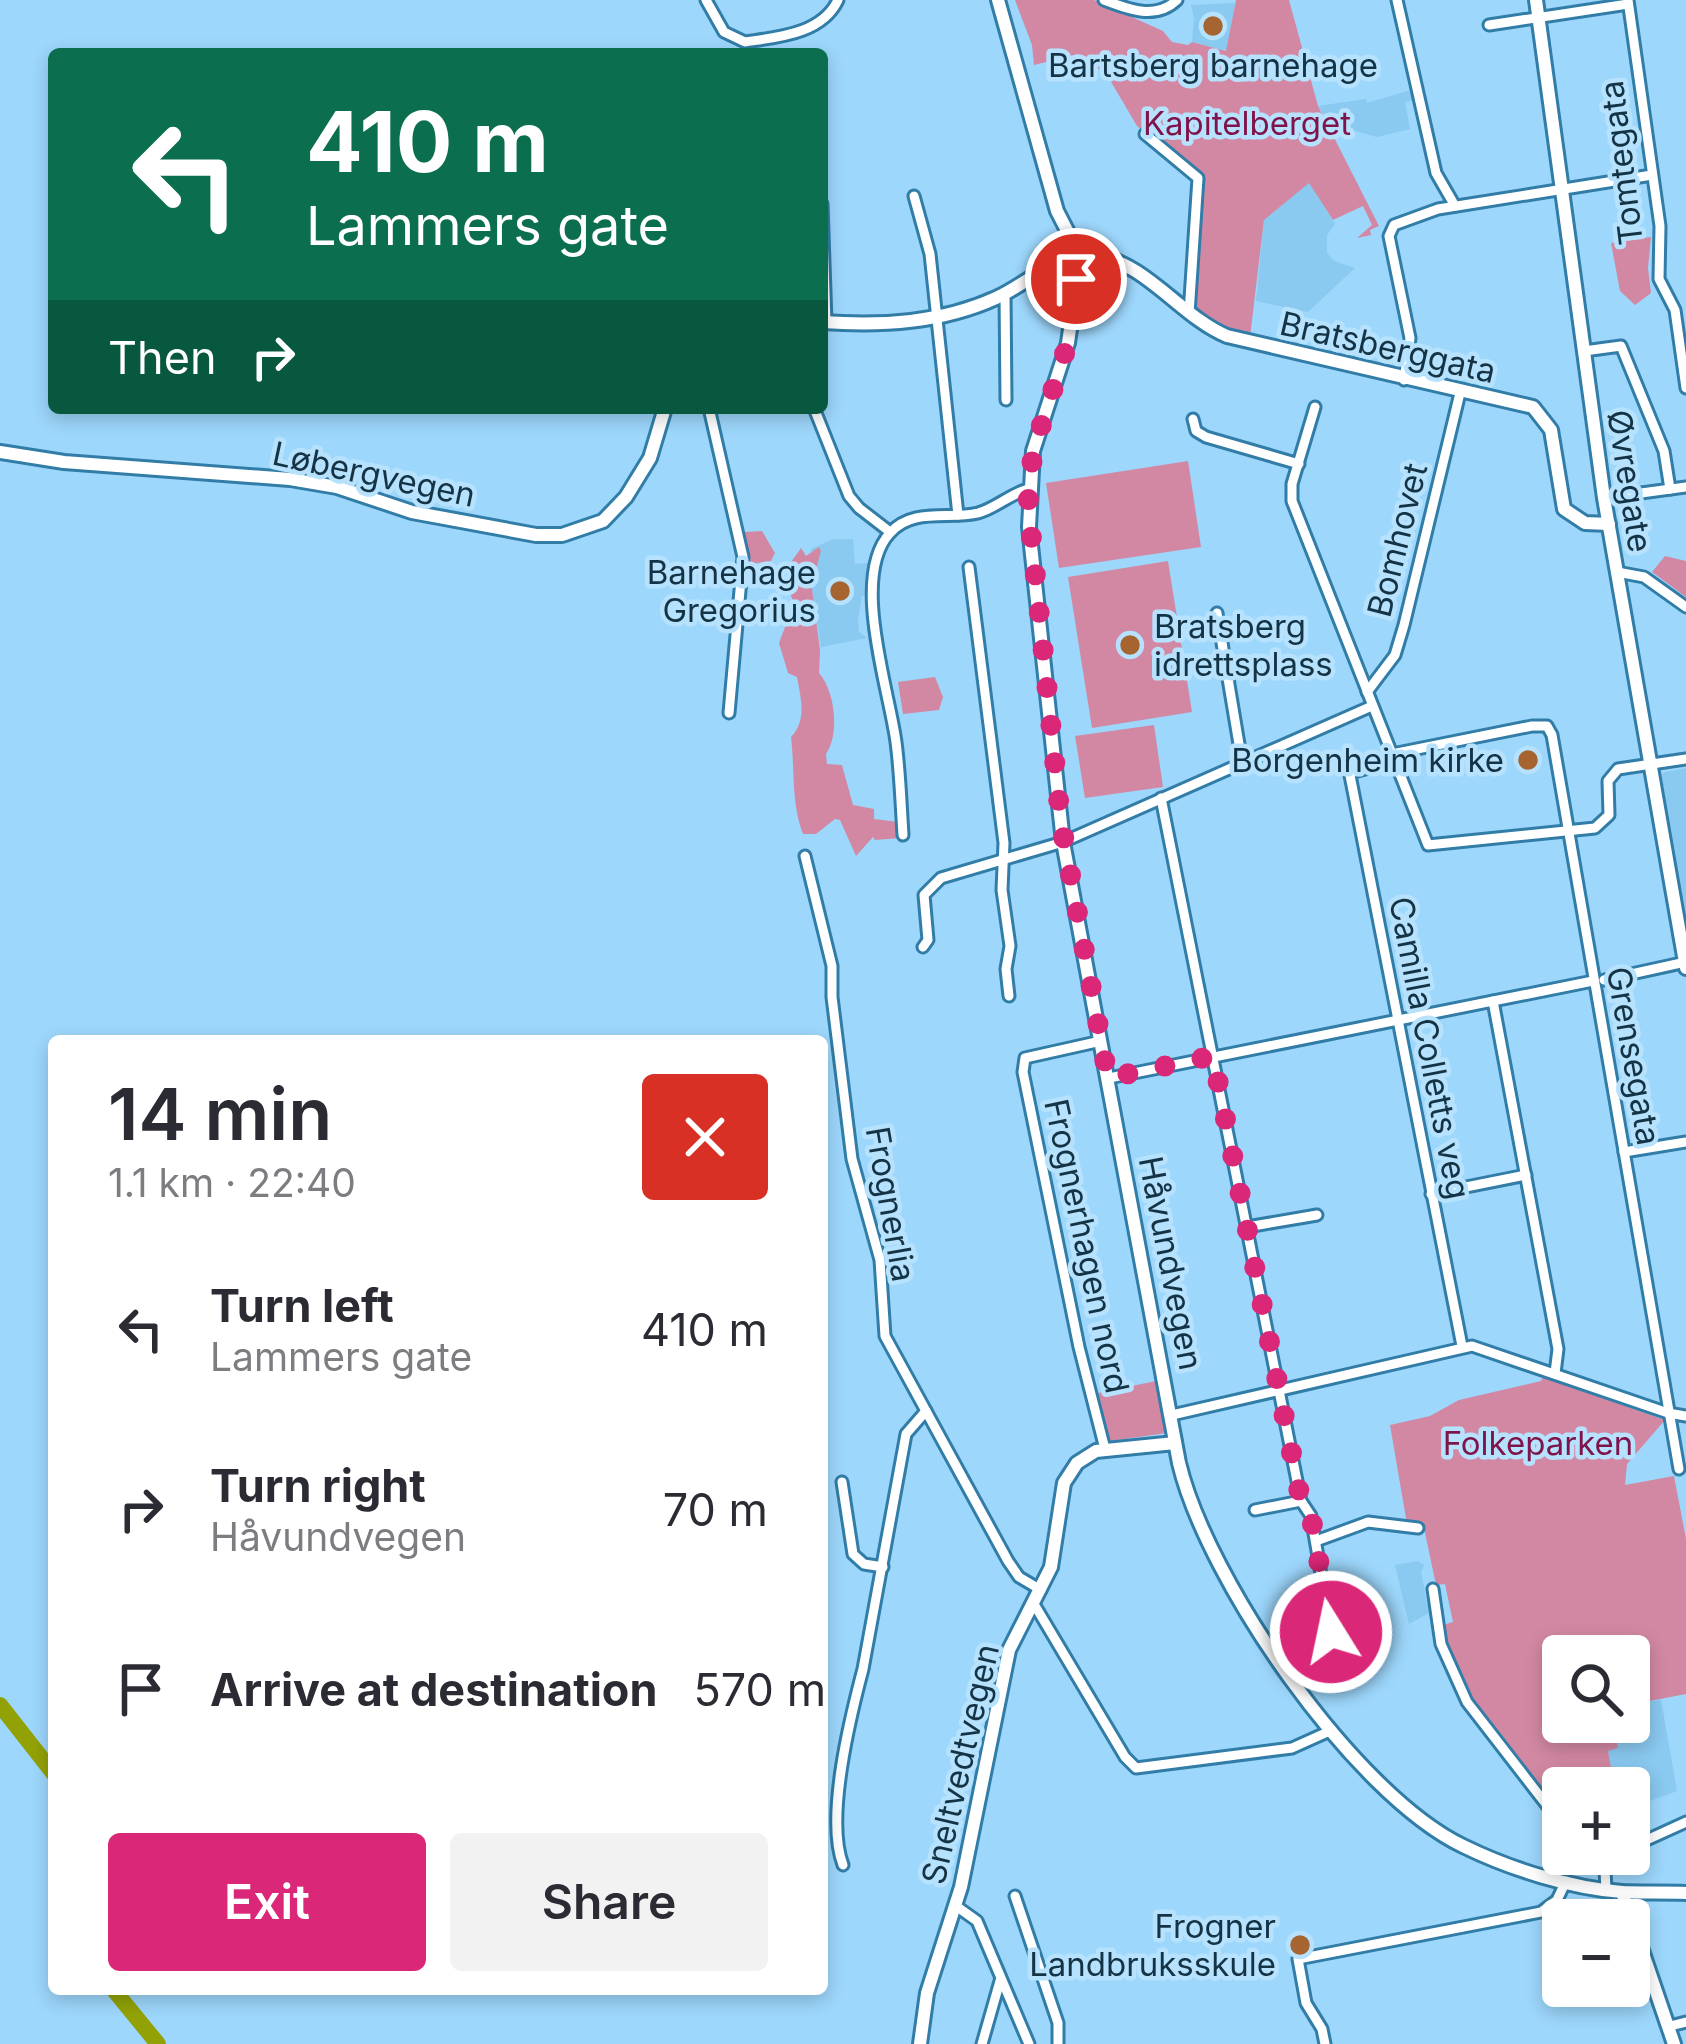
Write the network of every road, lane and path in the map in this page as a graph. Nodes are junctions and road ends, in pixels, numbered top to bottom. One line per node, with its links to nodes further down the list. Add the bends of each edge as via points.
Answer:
1 (706, 0): 2 (street, via 724,32 745,42 817,25)
2 (838, 0)
3 (998, 0): 17 (main road)
4 (1104, 0): 5 (street, via 1154,14)
5 (1178, 0)
6 (1397, 0): 15 (street, via 1436,173)
7 (1536, 0): 9 (main road, Øvregate)
8 (1628, 2): 9 (street); 12 (street, Tomtegata)
9 (1539, 18): 10 (street); 13 (main road, Øvregate)
10 (1490, 25)
11 (1145, 134): 19 (street, via 1198,178)
12 (1652, 175): 13 (street); 23 (street, Tomtegata, via 1659,279)
13 (1562, 188): 15 (street); 22 (main road, Øvregate)
14 (914, 196): 20 (street)
15 (1455, 206): 24 (street, via 1400,220 1390,236 1410,338)
16 (1096, 256): 17 (main road, Bratsberggata, via 1090,247); 17 (main road, via 1092,269); 19 (main road, Bratsberggata, via 1120,261)
17 (1073, 260): 18 (main road); 36 (main road, Håvundvegen, via 1068,343 1036,437)
18 (1005, 293): 20 (main road); 27 (street)
19 (1189, 314): 24 (main road, Bratsberggata, via 1226,336)
20 (938, 317): 21 (main road); 39 (street)
21 (828, 322)
22 (1584, 351): 37 (street, via 1621,346 1664,451); 38 (main road, Øvregate)
23 (1683, 351): 25 (street, Tomtegata)
24 (1404, 380): 26 (main road, Bratsberggata)
25 (1686, 388)
26 (1460, 393): 40 (main road, Bratsberggata, via 1541,413 1553,436 1562,506 1578,520); 46 (street, Bomhovet, via 1400,640)
27 (1006, 400)
28 (1315, 407): 34 (street)
29 (663, 414): 33 (main road, Løbergvegen, via 626,497 603,520 562,535 412,512 290,479)
30 (711, 414): 48 (street, via 742,557)
31 (816, 414): 41 (street, via 850,496)
32 (1193, 419): 34 (street, via 1206,436)
33 (0, 452)
34 (1298, 464): 46 (street, via 1292,501)
35 (1686, 488): 37 (street)
36 (1028, 489): 39 (street); 58 (main road, Håvundvegen)
37 (1670, 489): 38 (street)
38 (1604, 498): 40 (main road, Øvregate)
39 (958, 515): 41 (street, via 924,515)
40 (1609, 524): 43 (main road, Øvregate)
41 (890, 532): 57 (street, via 873,603)
42 (969, 567): 60 (street)
43 (1617, 572): 44 (street, via 1644,577); 53 (main road, Øvregate)
44 (1686, 607)
45 (1217, 614): 52 (street)
46 (1367, 692): 47 (street)
47 (1372, 706): 49 (street); 52 (street)
48 (729, 713)
49 (1393, 758): 54 (street); 56 (street, via 1428,845); 56 (street, Grensegata, via 1547,725)
50 (1686, 759): 53 (street)
51 (1347, 760): 54 (street, Camilla Colletts veg)
52 (1242, 762): 55 (street)
53 (1651, 764): 56 (street, via 1612,774 1604,823); 62 (main road, Øvregate)
54 (1350, 773): 66 (street, Camilla Colletts veg)
55 (1161, 799): 58 (street); 68 (street)
56 (1571, 830): 63 (street, Grensegata)
57 (903, 835)
58 (1064, 842): 60 (street); 67 (main road, Håvundvegen)
59 (805, 856): 79 (street, Frognerlia, via 832,966 852,1159 880,1260 885,1336)
60 (1006, 861): 61 (street, via 932,884 922,904); 64 (street)
61 (923, 947)
62 (1686, 965): 63 (street)
63 (1598, 980): 65 (street); 71 (street, Grensegata)
64 (1009, 996)
65 (1493, 1001): 66 (street); 72 (street)
66 (1397, 1019): 68 (street); 73 (street, Camilla Colletts veg)
67 (1101, 1041): 69 (main road, Håvundvegen); 84 (street, Frognerhagen nord, via 1025,1058 1023,1072)
68 (1213, 1056): 69 (street); 75 (street)
69 (1108, 1078): 81 (main road, Håvundvegen)
70 (1686, 1142): 71 (street)
71 (1624, 1152): 80 (street, Grensegata)
72 (1526, 1175): 73 (street); 77 (street, via 1558,1349)
73 (1431, 1194): 76 (street, Camilla Colletts veg)
74 (1317, 1215): 75 (street)
75 (1247, 1226): 78 (street)
76 (1462, 1346): 77 (street); 78 (street)
77 (1555, 1372): 80 (street)
78 (1279, 1390): 81 (street); 87 (street)
79 (926, 1412): 91 (street, via 906,1434); 93 (street, Frognerlia, via 1008,1561)
80 (1668, 1413): 82 (street); 85 (street, Grensegata)
81 (1172, 1415): 83 (main road, Håvundvegen)
82 (1686, 1416)
83 (1175, 1443): 84 (main road); 95 (main road, Håvundvegen, via 1190,1503 1218,1558 1267,1644)
84 (1105, 1450): 93 (main road, Sneltvedtvegen, via 1067,1475 1054,1556)
85 (1679, 1469)
86 (842, 1482): 91 (street, via 854,1554)
87 (1301, 1501): 88 (street); 90 (street)
88 (1255, 1510)
89 (1418, 1528): 90 (street, via 1368,1522)
90 (1316, 1541): 94 (street, via 1331,1632)
91 (883, 1567): 99 (street, via 836,1817)
92 (1433, 1589): 96 (street, via 1442,1645 1467,1702)
93 (1037, 1597): 95 (street, Frognerlia, via 1136,1768 1292,1748); 106 (main road, Sneltvedtvegen, via 1007,1658)
94 (1289, 1641)
95 (1332, 1730): 101 (main road, Håvundvegen, via 1443,1835)
96 (1542, 1799)
97 (1686, 1822): 98 (street)
98 (1650, 1838)
99 (843, 1865)
100 (1605, 1875): 102 (street)
101 (1566, 1881): 102 (main road, Håvundvegen); 110 (street, via 1541,1912 1298,1959)
102 (1606, 1890): 103 (main road, Håvundvegen)
103 (1622, 1892): 104 (main road, Håvundvegen); 109 (main road)
104 (1686, 1893)
105 (1016, 1896): 114 (street)
106 (956, 1906): 107 (street, via 977,1921); 111 (main road, Sneltvedtvegen, via 927,1993)
107 (1000, 1981): 112 (street); 113 (street)
108 (1686, 2022): 109 (street)
109 (1670, 2026): 115 (main road)
110 (1323, 2043)
111 (920, 2044)
112 (982, 2044)
113 (1029, 2044)
114 (1058, 2044)
115 (1674, 2044)

